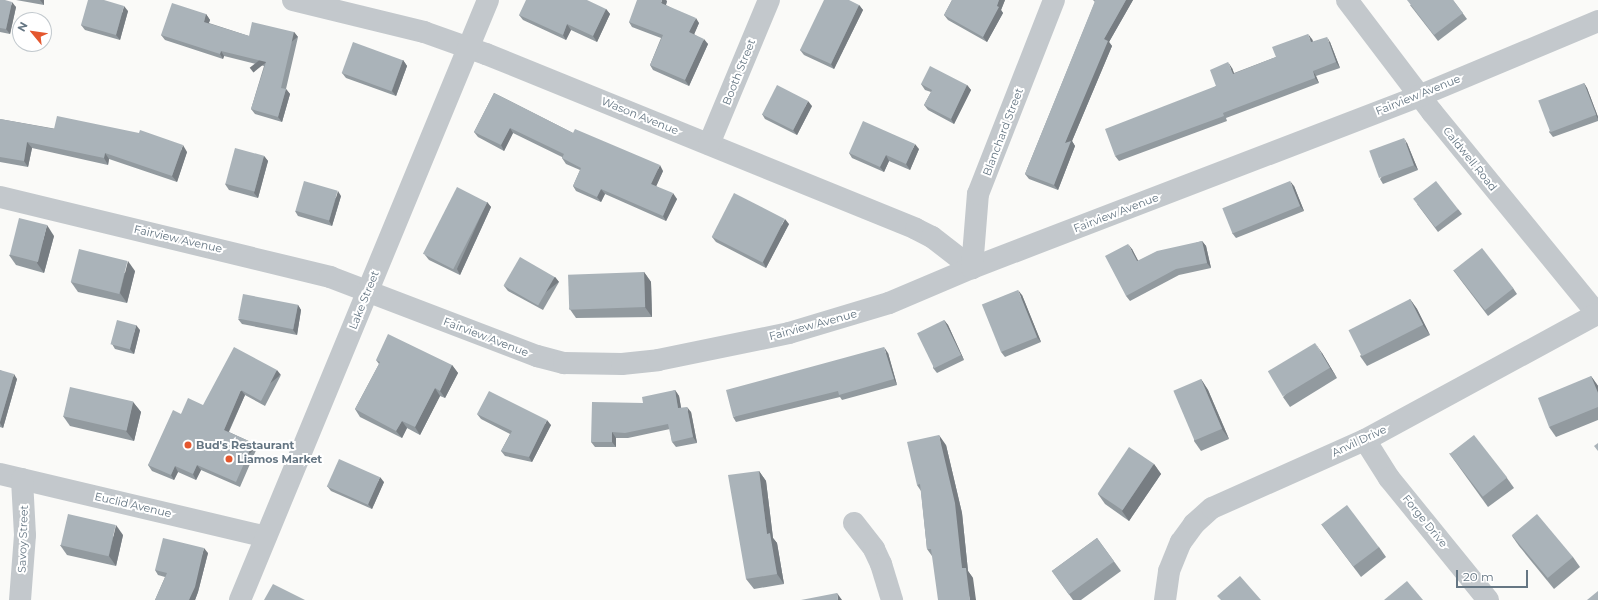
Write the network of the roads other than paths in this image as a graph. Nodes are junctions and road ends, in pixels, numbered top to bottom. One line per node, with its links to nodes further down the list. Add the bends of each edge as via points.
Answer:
1 (293, 0): 7 (street, Wason Avenue, via 424,32)
2 (488, 0): 7 (street, Lake Street)
3 (768, 0): 9 (street, Booth Street)
4 (1054, 0): 11 (street, Blanchard Street, via 978,194)
5 (1347, 0): 8 (street, Caldwell Road)
6 (1598, 21): 8 (street, Fairview Avenue)
7 (468, 47): 9 (street, Wason Avenue); 12 (street, Lake Street)
8 (1419, 96): 11 (street, Fairview Avenue); 13 (street, Caldwell Road)
9 (709, 144): 11 (street, Wason Avenue, via 916,229 932,237)
10 (0, 198): 12 (street, Fairview Avenue, via 245,254)
11 (972, 268): 12 (street, Fairview Avenue, via 841,320 789,334 658,360 622,364 564,363 537,356 508,347)
12 (369, 290): 18 (street, Lake Street)
13 (1598, 314): 14 (street, Anvil Drive)
14 (1365, 440): 22 (street, Anvil Drive, via 1212,508 1194,524 1181,542 1169,571); 23 (street, Forge Drive, via 1389,478)
15 (0, 474): 16 (street, Euclid Avenue)
16 (22, 479): 18 (street, Euclid Avenue); 19 (street, Savoy Street, via 25,535)
17 (854, 523): 21 (street, via 874,549)
18 (266, 537): 20 (street, Lake Street)
19 (20, 600)
20 (240, 600)
21 (892, 600)
22 (1165, 600)
23 (1488, 600)

